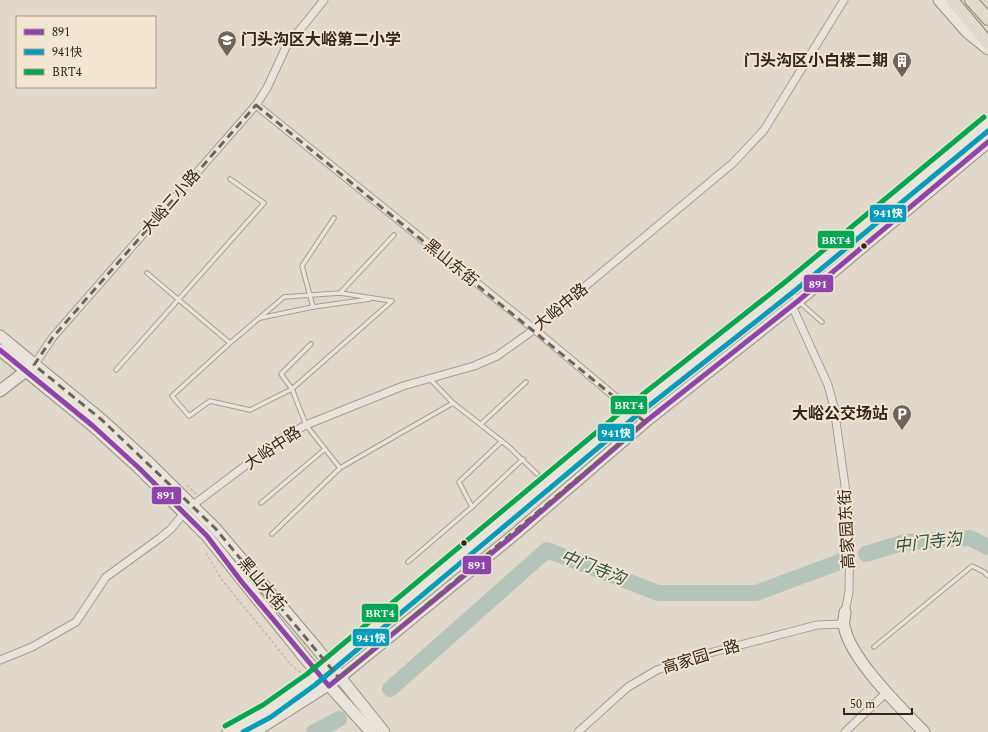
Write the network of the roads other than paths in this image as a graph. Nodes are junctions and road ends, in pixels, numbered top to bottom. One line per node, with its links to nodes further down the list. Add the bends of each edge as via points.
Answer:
1 (324, 0): 9 (street, 大峪二小路, via 286,47)
2 (844, 0): 25 (street, 大峪中路, via 764,130 733,163)
3 (939, 0): 8 (main road, via 967,32)
4 (952, 0): 7 (main road)
5 (971, 0): 6 (main road)
6 (988, 19)
7 (988, 43)
8 (988, 49)
9 (256, 105): 25 (street, 黑山东街); 30 (street, 大峪二小路, via 53,337)
10 (988, 122): 16 (main road)
11 (988, 142): 21 (main road)
12 (230, 179): 20 (lane, via 264,203)
13 (334, 218): 18 (lane, via 302,266)
14 (394, 235): 17 (lane)
15 (147, 272): 20 (lane)
16 (788, 288): 21 (lane); 37 (main road)
17 (340, 293): 18 (lane); 19 (lane)
18 (308, 295): 22 (lane); 23 (lane, via 284,297)
19 (375, 298): 22 (lane); 34 (lane, via 392,301)
20 (179, 300): 27 (lane); 31 (lane)
21 (795, 304): 24 (lane); 38 (main road); 53 (street, 高家园东街, via 828,385 834,407 850,521 849,592)
22 (313, 307): 23 (lane)
23 (258, 318): 27 (lane)
24 (822, 322)
25 (534, 329): 32 (street, 大峪中路, via 497,356 474,366); 37 (street, 黑山东街)
26 (0, 336): 30 (main road, 黑山大街)
27 (230, 342): 34 (lane, via 172,396 189,416 210,401 250,410)
28 (311, 344): 34 (lane, via 281,374)
29 (0, 350): 30 (main road, 黑山大街)
30 (30, 368): 35 (main road, 大峪二小路); 47 (main road, 黑山大街, via 102,420); 49 (main road, 黑山大街)
31 (116, 370)
32 (429, 378): 36 (lane); 40 (street, 大峪中路)
33 (526, 382): 39 (lane)
34 (292, 389): 40 (lane)
35 (0, 391)
36 (453, 403): 39 (lane); 44 (lane)
37 (632, 411): 38 (street, 黑山东街); 57 (main road)
38 (645, 422): 59 (main road, via 515,534)
39 (481, 424): 41 (lane)
40 (306, 425): 42 (lane); 47 (street, 大峪中路, via 282,438)
41 (502, 441): 43 (lane); 48 (lane, via 459,482)
42 (325, 449): 44 (lane); 46 (lane)
43 (523, 459): 45 (lane); 48 (lane)
44 (340, 468): 50 (lane)
45 (538, 474)
46 (261, 503)
47 (193, 505): 57 (main road, 黑山大街, via 250,569)
48 (472, 507): 51 (lane)
49 (184, 513): 56 (street, via 165,533 106,577 76,622 32,647); 58 (main road, 黑山大街, via 207,536)
50 (272, 534)
51 (408, 562)
52 (988, 576): 55 (lane, via 972,566)
53 (845, 612): 54 (main road, 高家园东街)
54 (843, 624): 61 (main road, via 853,647 870,674); 66 (street, 高家园一路, via 817,625 694,657 657,670 628,687)
55 (874, 647)
56 (1, 659)
57 (329, 666): 58 (main road); 59 (main road, 黑山大街)
58 (319, 674): 60 (main road, 黑山大街); 62 (main road, via 268,711)
59 (339, 678): 60 (main road); 65 (main road, 黑山大街)
60 (329, 686): 63 (main road); 64 (main road, 黑山大街)
61 (887, 692): 67 (street); 68 (main road)
62 (228, 732)
63 (254, 732)
64 (371, 732)
65 (384, 732)
66 (578, 732)
67 (845, 732)
68 (924, 732)

